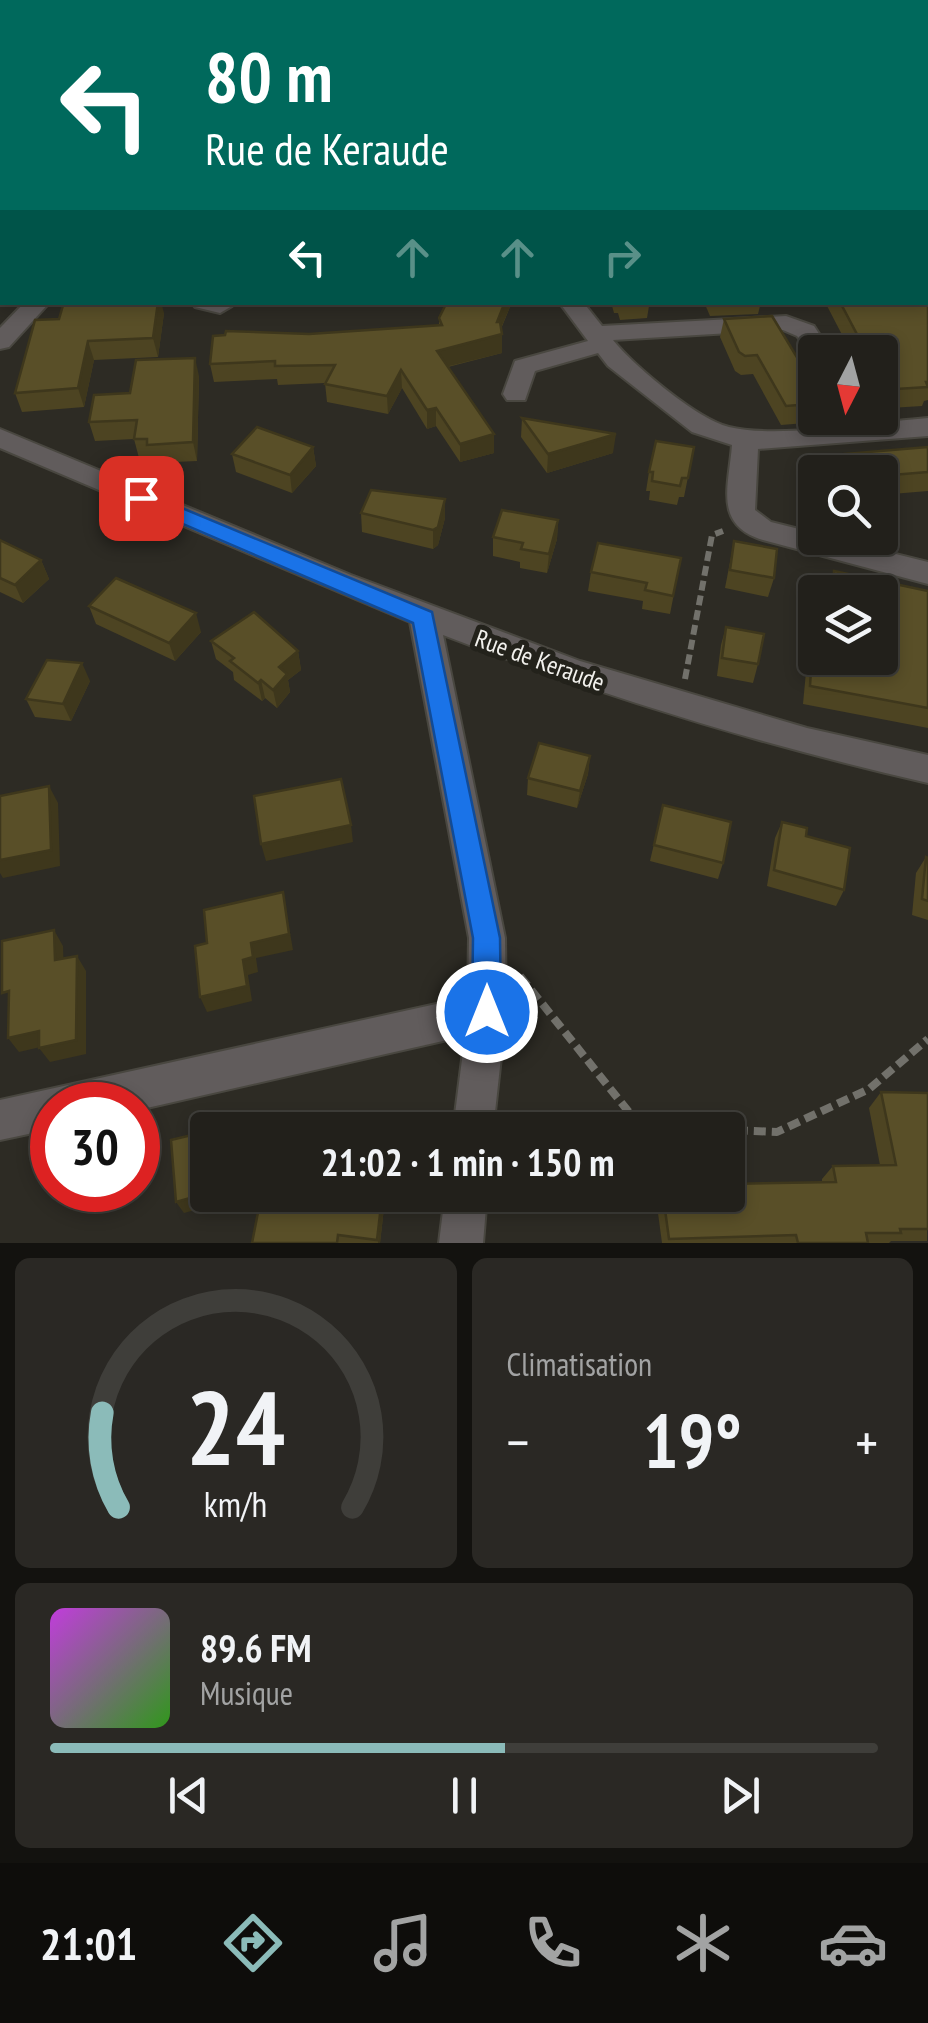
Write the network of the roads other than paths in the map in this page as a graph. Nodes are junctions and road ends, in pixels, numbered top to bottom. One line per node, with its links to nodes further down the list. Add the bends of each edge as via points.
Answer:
1 (36, 305): 5 (street)
2 (572, 305): 4 (street)
3 (809, 335): 4 (street, via 786,323)
4 (599, 339): 6 (street, via 524,366); 11 (street, via 617,361 702,426)
5 (0, 342)
6 (516, 394)
7 (898, 426): 8 (street)
8 (928, 427)
9 (798, 432): 11 (street)
10 (0, 438): 13 (street, Rue de Keraude)
11 (745, 439): 12 (street, via 741,510 747,522)
12 (928, 573)
13 (424, 618): 14 (street, Rue de Keraude, via 679,709); 15 (street, via 486,938)
14 (928, 769)
15 (487, 1012): 16 (street); 17 (street)
16 (160, 1085)
17 (476, 1112)
18 (30, 1113): 19 (street)
19 (0, 1120)
20 (464, 1212): 21 (street)
21 (461, 1243)

